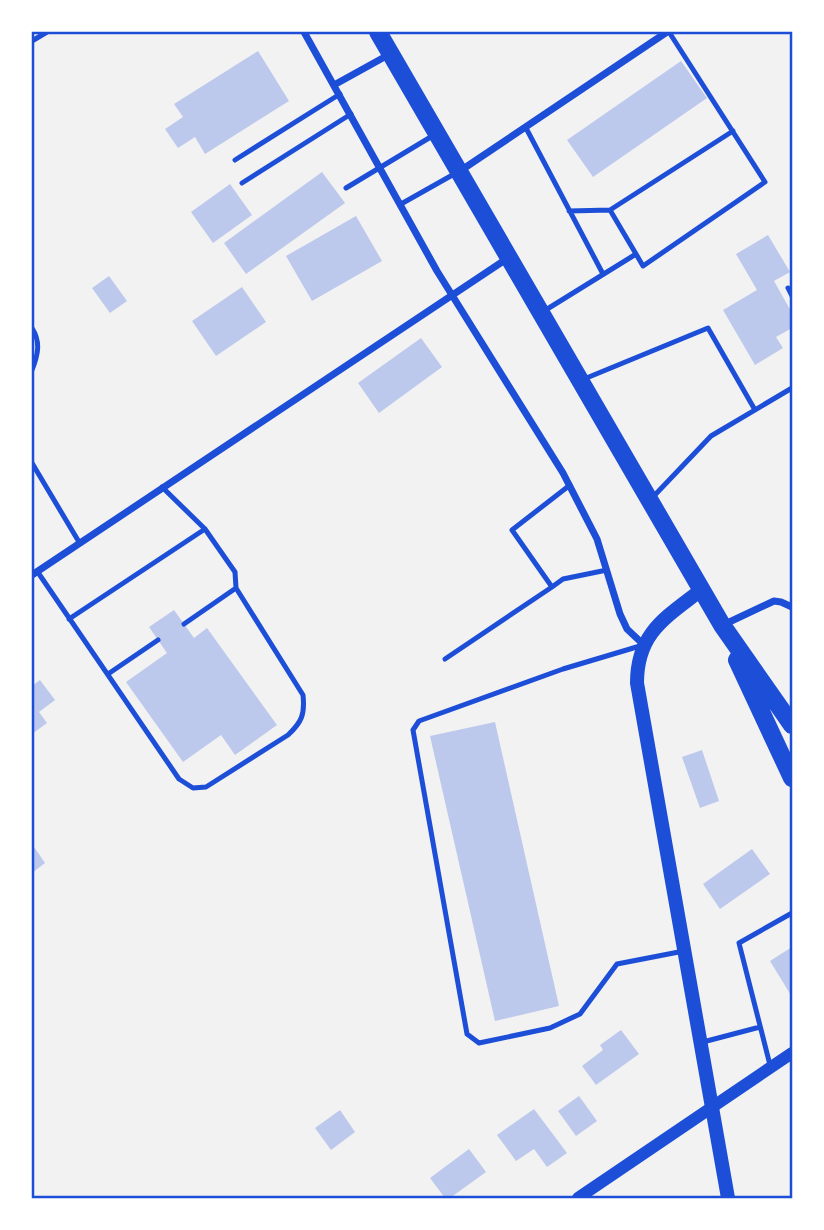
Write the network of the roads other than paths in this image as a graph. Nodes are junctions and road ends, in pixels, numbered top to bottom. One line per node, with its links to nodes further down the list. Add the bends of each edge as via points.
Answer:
1 (47, 32): 5 (lane)
2 (304, 32): 7 (street)
3 (378, 32): 6 (highway)
4 (668, 32): 10 (street); 11 (lane)
5 (32, 41)
6 (391, 54): 7 (street); 12 (highway)
7 (334, 85): 8 (street)
8 (340, 94): 9 (street); 13 (lane)
9 (351, 114): 14 (street); 16 (lane)
10 (526, 128): 15 (street); 20 (lane)
11 (733, 131): 19 (lane); 21 (lane, via 765,182 643,266)
12 (437, 133): 14 (lane); 15 (highway)
13 (235, 160)
14 (381, 167): 17 (lane); 18 (street)
15 (459, 171): 18 (lane); 22 (highway)
16 (242, 183)
17 (345, 188)
18 (401, 204): 25 (street)
19 (610, 210): 20 (lane); 21 (lane)
20 (569, 211): 23 (lane)
21 (636, 254): 23 (lane)
22 (509, 257): 25 (street); 27 (highway)
23 (603, 274): 27 (lane)
24 (788, 288): 26 (lane)
25 (451, 294): 34 (street); 35 (street)
26 (793, 296)
27 (541, 313): 30 (highway)
28 (32, 328): 29 (lane, via 38,353)
29 (32, 370)
30 (580, 381): 32 (lane, via 708,328); 36 (highway)
31 (793, 388): 32 (lane)
32 (755, 410): 36 (lane, via 711,436)
33 (32, 463): 38 (lane)
34 (570, 485): 39 (street); 41 (lane, via 512,530)
35 (162, 487): 37 (lane); 38 (street)
36 (650, 501): 43 (highway)
37 (205, 529): 42 (lane, via 235,572); 45 (lane)
38 (79, 542): 40 (street)
39 (607, 570): 41 (lane, via 563,579); 49 (street, via 623,622)
40 (34, 573): 45 (lane)
41 (552, 587): 50 (lane)
42 (236, 588): 46 (lane); 51 (lane, via 303,695 305,712 288,735 206,787 193,788 179,779)
43 (701, 590): 47 (highway); 49 (main road, via 662,621)
44 (793, 607): 47 (street, via 774,601)
45 (69, 619): 51 (lane)
46 (184, 624)
47 (722, 625): 52 (highway); 53 (highway)
48 (158, 640): 51 (lane)
49 (643, 645): 55 (main road, via 639,696); 55 (lane, via 418,720 413,730 467,1034 479,1043 550,1028 580,1014 617,964)
50 (445, 659)
51 (108, 674)
52 (793, 725)
53 (793, 778)
54 (793, 913): 56 (lane, via 739,943)
55 (684, 951): 57 (main road)
56 (760, 1027): 57 (lane); 59 (lane)
57 (700, 1043): 60 (main road)
58 (793, 1053): 59 (street)
59 (771, 1068): 60 (street)
60 (712, 1108): 61 (street); 62 (main road)
61 (578, 1199)
62 (728, 1199)

